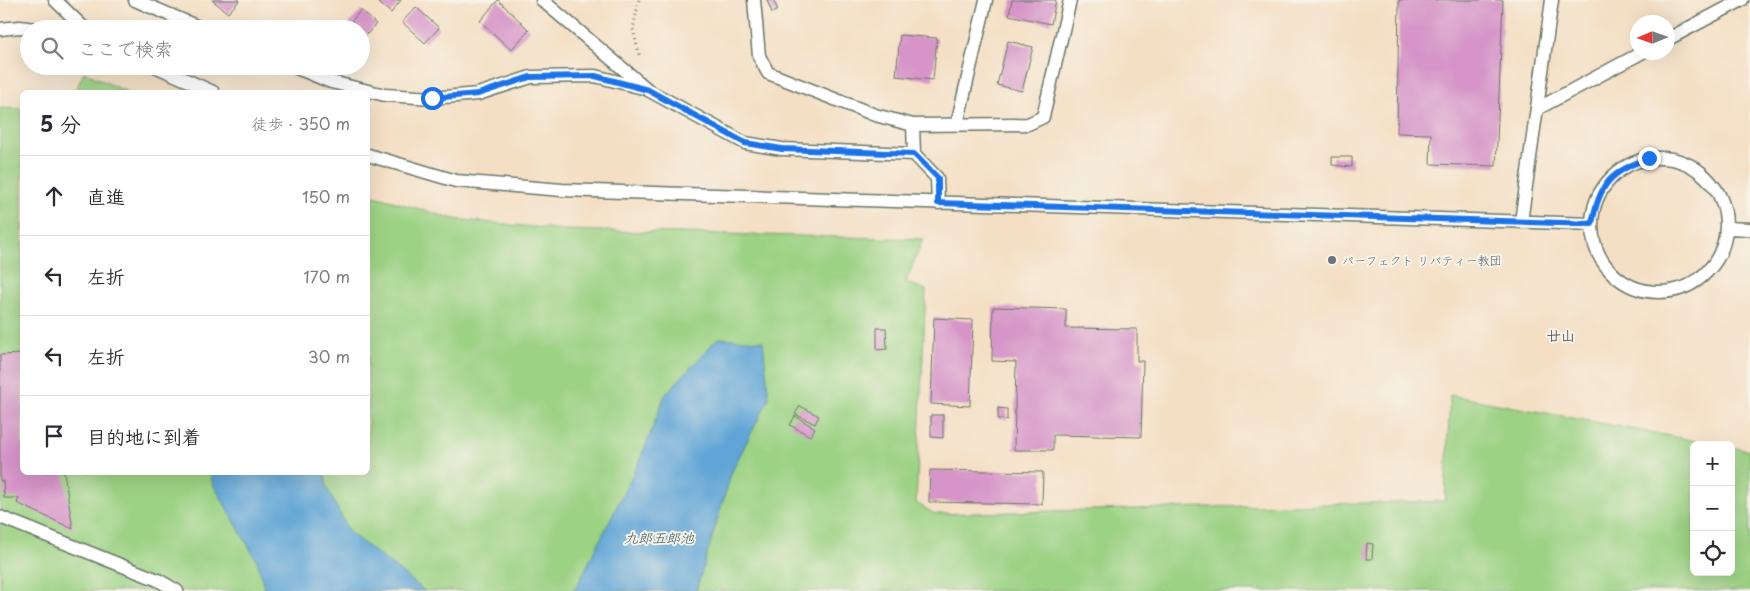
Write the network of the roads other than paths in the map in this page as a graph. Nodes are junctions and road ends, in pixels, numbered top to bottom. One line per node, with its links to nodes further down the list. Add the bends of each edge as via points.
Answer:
1 (55, 0): 9 (lane)
2 (135, 0): 10 (lane)
3 (542, 0): 19 (lane)
4 (754, 0): 22 (lane, via 759,56 768,74 875,116)
5 (986, 0): 23 (lane)
6 (1070, 0): 23 (lane, via 1043,117 1028,124)
7 (1552, 0): 21 (lane)
8 (1742, 0): 13 (lane)
9 (76, 20)
10 (182, 20)
11 (20, 26): 12 (lane)
12 (0, 29)
13 (1675, 35)
14 (1630, 59): 21 (lane)
15 (175, 75): 17 (lane)
16 (314, 75): 18 (lane)
17 (209, 90)
18 (364, 90)
19 (648, 90): 20 (lane, via 595,76 530,77 478,94 432,98); 24 (lane, via 745,143 782,149)
20 (370, 91)
21 (1537, 109): 27 (lane)
22 (913, 124): 23 (lane); 24 (lane)
23 (957, 124)
24 (914, 154): 26 (lane, via 938,178)
25 (370, 155): 26 (lane, via 456,181 562,190)
26 (938, 203): 27 (lane)
27 (1521, 222): 28 (lane)
28 (1592, 224): 29 (lane, via 1597,250 1611,272 1632,287 1658,292 1683,288 1705,274 1720,253); 29 (lane, via 1596,201 1609,181 1627,166 1649,158 1665,158 1695,168 1712,183 1723,204)
29 (1727, 228): 30 (lane)
30 (1750, 229)
31 (0, 517): 32 (lane, via 158,580)
32 (177, 591)

